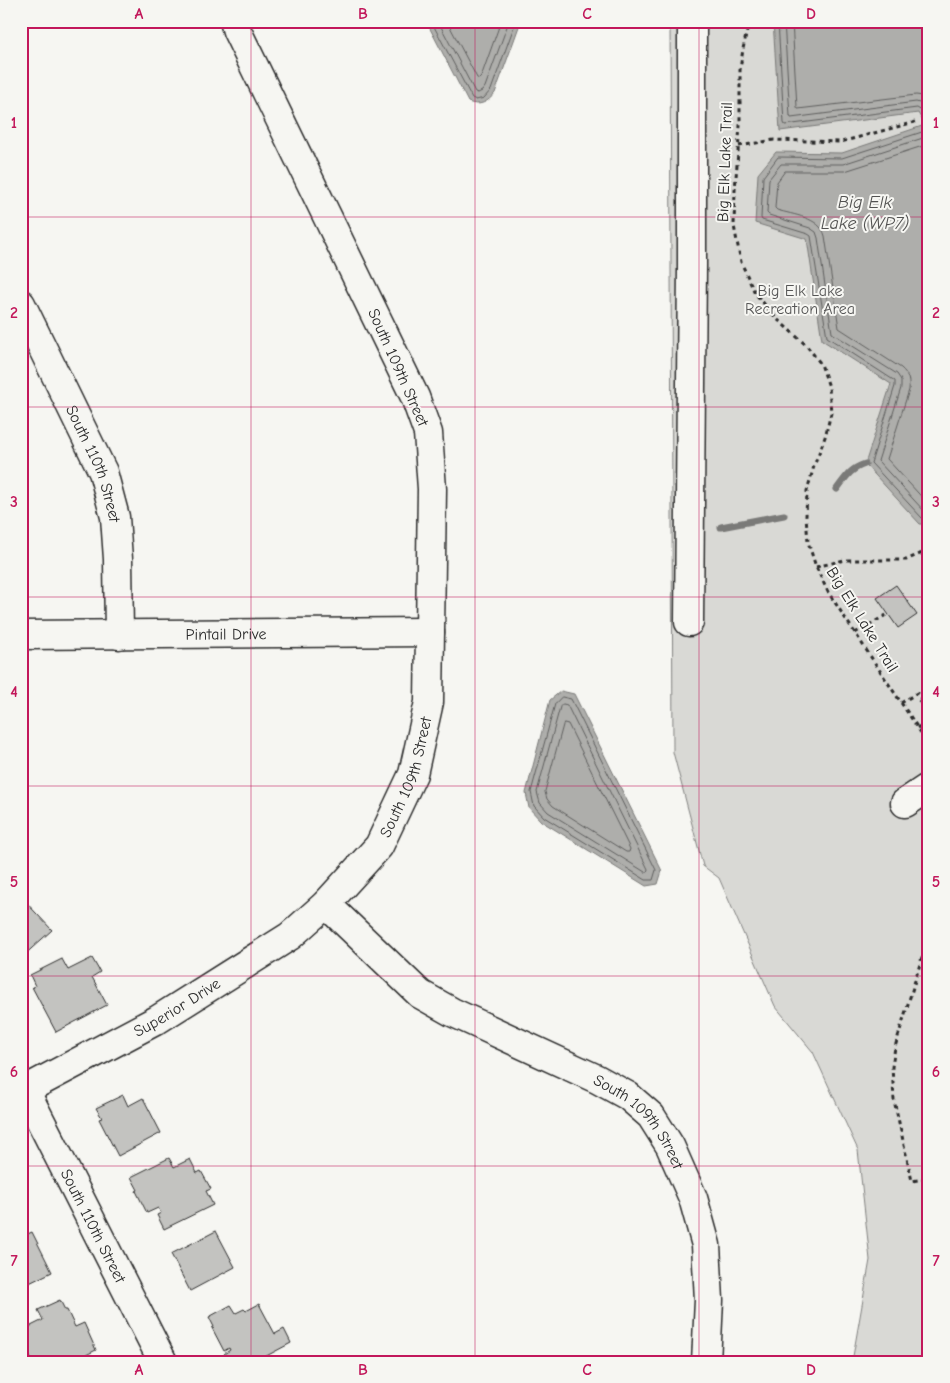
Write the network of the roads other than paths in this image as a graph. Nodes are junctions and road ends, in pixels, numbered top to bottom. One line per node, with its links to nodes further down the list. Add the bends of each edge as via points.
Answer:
1 (234, 21): 5 (street, South 109th Street, via 416,397 428,433 432,488)
2 (692, 21): 4 (street)
3 (21, 304): 7 (street, South 110th Street, via 103,472 115,517)
4 (688, 622)
5 (430, 632): 7 (street, Pintail Drive); 10 (street, South 109th Street, via 429,702 414,774 379,846)
6 (21, 635): 7 (street, Pintail Drive)
7 (120, 635)
8 (929, 787): 9 (street)
9 (905, 803)
10 (326, 904): 11 (street, Superior Drive, via 290,936 157,1020); 13 (street, South 109th Street, via 420,994 597,1079 628,1096 651,1116 670,1146 693,1198 706,1245 709,1300)
11 (23, 1087): 12 (street, South 110th Street)
12 (163, 1362)
13 (706, 1362)

